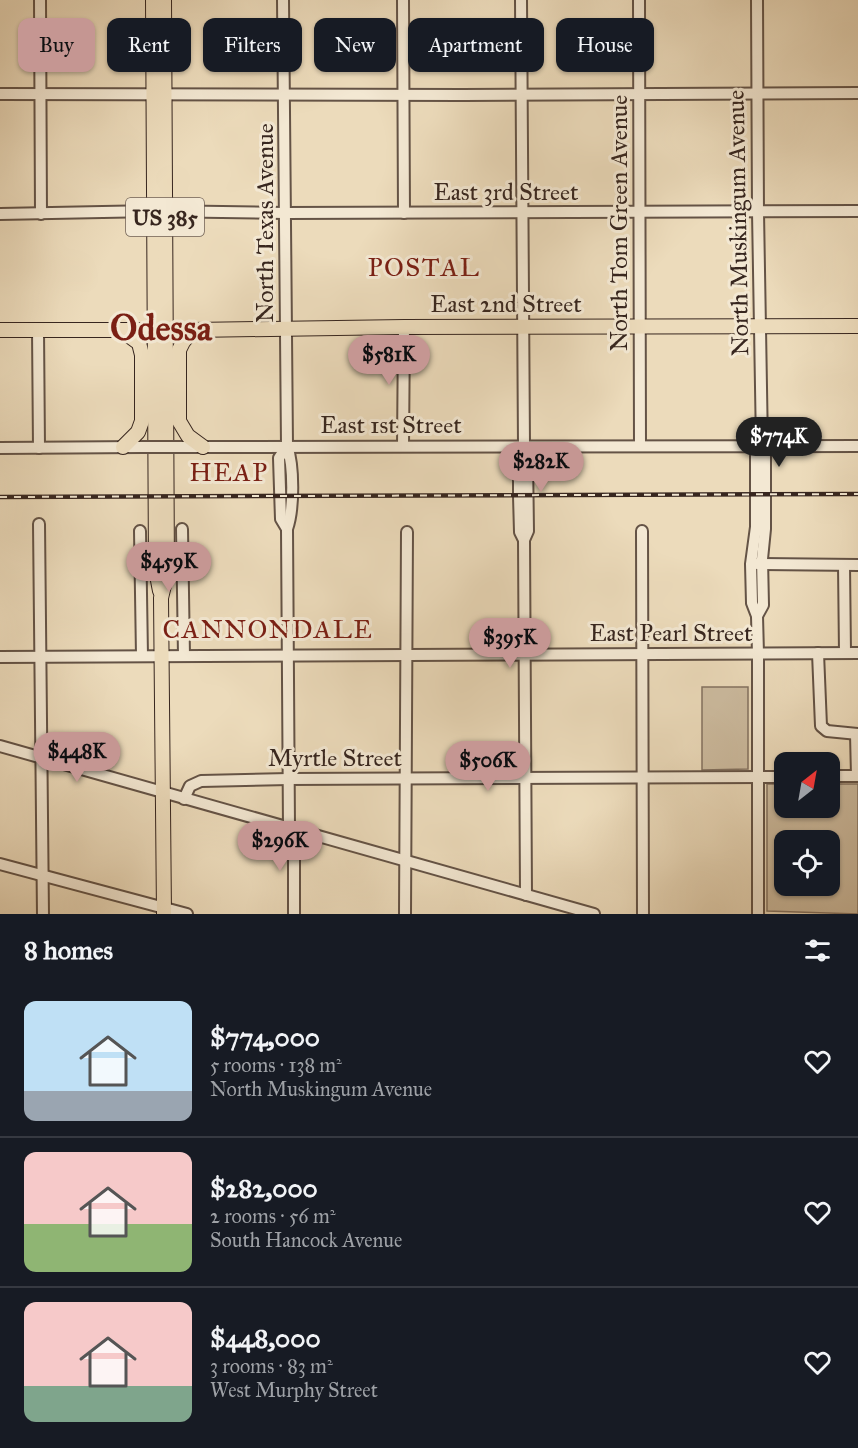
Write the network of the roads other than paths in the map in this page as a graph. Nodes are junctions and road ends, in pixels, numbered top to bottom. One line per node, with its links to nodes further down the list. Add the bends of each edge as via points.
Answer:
1 (40, 0): 11 (street)
2 (153, 0): 13 (main road, US 385)
3 (164, 0): 13 (main road, US 385)
4 (283, 0): 14 (street, North Texas Avenue)
5 (403, 0): 15 (street)
6 (521, 0): 16 (street)
7 (639, 0): 17 (street, North Tom Green Avenue)
8 (757, 0): 12 (street, North Muskingum Avenue)
9 (858, 93): 12 (street)
10 (0, 94): 11 (street)
11 (40, 94): 13 (street); 26 (street)
12 (758, 94): 17 (street); 21 (street, North Muskingum Avenue)
13 (159, 95): 14 (street); 18 (main road, US 385)
14 (285, 95): 15 (street); 22 (street, North Texas Avenue)
15 (404, 95): 16 (street); 23 (street)
16 (522, 95): 17 (street); 24 (street)
17 (639, 95): 20 (street, North Tom Green Avenue)
18 (160, 211): 22 (street, East 3rd Street); 26 (street, East 3rd Street); 32 (main road, US 385)
19 (858, 211): 21 (street, East 3rd Street)
20 (639, 212): 21 (street, East 3rd Street); 24 (street, East 3rd Street); 30 (street, North Tom Green Avenue)
21 (758, 212): 31 (street, North Muskingum Avenue)
22 (285, 213): 23 (street, East 3rd Street); 33 (street, North Texas Avenue)
23 (404, 213): 24 (street, East 3rd Street)
24 (522, 213): 29 (street)
25 (0, 214): 26 (street, East 3rd Street)
26 (41, 214)
27 (858, 326): 31 (main road, East 2nd Street)
28 (404, 327): 29 (main road, East 2nd Street); 33 (main road, East 2nd Street); 41 (street)
29 (523, 327): 30 (main road, East 2nd Street); 42 (street)
30 (641, 327): 31 (main road, East 2nd Street); 38 (street, North Tom Green Avenue)
31 (761, 327): 39 (street, North Muskingum Avenue)
32 (160, 329): 36 (main road, East 2nd Street); 37 (main road, East 2nd Street); 64 (main road, US 385, via 156,570 161,598)
33 (286, 329): 37 (main road, East 2nd Street); 40 (street, North Texas Avenue)
34 (0, 330): 35 (main road, East 2nd Street)
35 (38, 330): 36 (main road, East 2nd Street); 47 (street)
36 (122, 330): 44 (main road, via 141,346 142,355 142,421 138,432)
37 (193, 330): 45 (main road, via 179,350 179,421 184,432)
38 (640, 445): 39 (street, East 1st Street); 42 (street, East 1st Street)
39 (762, 445): 43 (street, East 1st Street); 53 (street, North Muskingum Avenue, via 765,457 756,527)
40 (287, 446): 41 (street, East 1st Street); 45 (street, East 1st Street); 66 (street, North Texas Avenue, via 279,458 281,519 287,530)
41 (403, 446): 42 (street, East 1st Street)
42 (524, 446): 62 (street, via 519,458 519,532 524,540)
43 (858, 446)
44 (123, 447): 45 (street, East 1st Street, bridge); 47 (street, East 1st Street)
45 (202, 447)
46 (0, 448): 47 (street, East 1st Street)
47 (39, 448)
48 (39, 524): 68 (street)
49 (182, 529): 65 (street)
50 (140, 531): 63 (street)
51 (642, 531): 59 (street)
52 (407, 532): 61 (street)
53 (756, 564): 54 (street); 60 (street, North Muskingum Avenue, via 752,603 757,616)
54 (844, 565): 55 (street); 57 (street)
55 (858, 565)
56 (818, 653): 57 (street, East Pearl Street); 60 (street, East Pearl Street); 69 (street, via 821,726 828,731)
57 (845, 653): 58 (street, East Pearl Street)
58 (858, 653)
59 (642, 654): 60 (street, East Pearl Street); 62 (street, East Pearl Street); 74 (street)
60 (758, 654): 75 (street, North Muskingum Avenue)
61 (407, 655): 62 (street, East Pearl Street); 66 (street, East Pearl Street); 78 (street)
62 (525, 655): 79 (street)
63 (141, 656): 64 (street, East Pearl Street); 68 (street, East Pearl Street)
64 (161, 656): 65 (street, East Pearl Street); 80 (main road, US 385)
65 (184, 656): 66 (street, East Pearl Street)
66 (288, 656): 77 (street, North Texas Avenue)
67 (0, 657): 68 (street, East Pearl Street)
68 (42, 657): 71 (street)
69 (857, 734): 73 (street)
70 (0, 746): 71 (street)
71 (42, 758): 80 (street); 85 (street)
72 (840, 776): 73 (street)
73 (857, 776)
74 (643, 777): 75 (street, Myrtle Street); 79 (street, Myrtle Street); 94 (street)
75 (759, 777): 76 (street, Myrtle Street); 95 (street, North Muskingum Avenue)
76 (774, 777)
77 (288, 778): 78 (street, Myrtle Street); 81 (street, Myrtle Street, via 201,781 190,786); 82 (street, North Texas Avenue)
78 (406, 778): 79 (street, Myrtle Street); 83 (street)
79 (525, 778): 86 (street)
80 (162, 792): 81 (street); 87 (main road, US 385)
81 (184, 799): 82 (street)
82 (291, 829): 83 (street); 91 (street, North Texas Avenue)
83 (406, 861): 86 (street); 92 (street)
84 (0, 864): 85 (street)
85 (43, 876): 87 (street); 89 (street)
86 (526, 895): 88 (street)
87 (164, 911): 90 (street)
88 (561, 911): 93 (street)
89 (43, 914)
90 (187, 914)
91 (294, 914)
92 (405, 914)
93 (594, 914)
94 (643, 914)
95 (758, 914)

